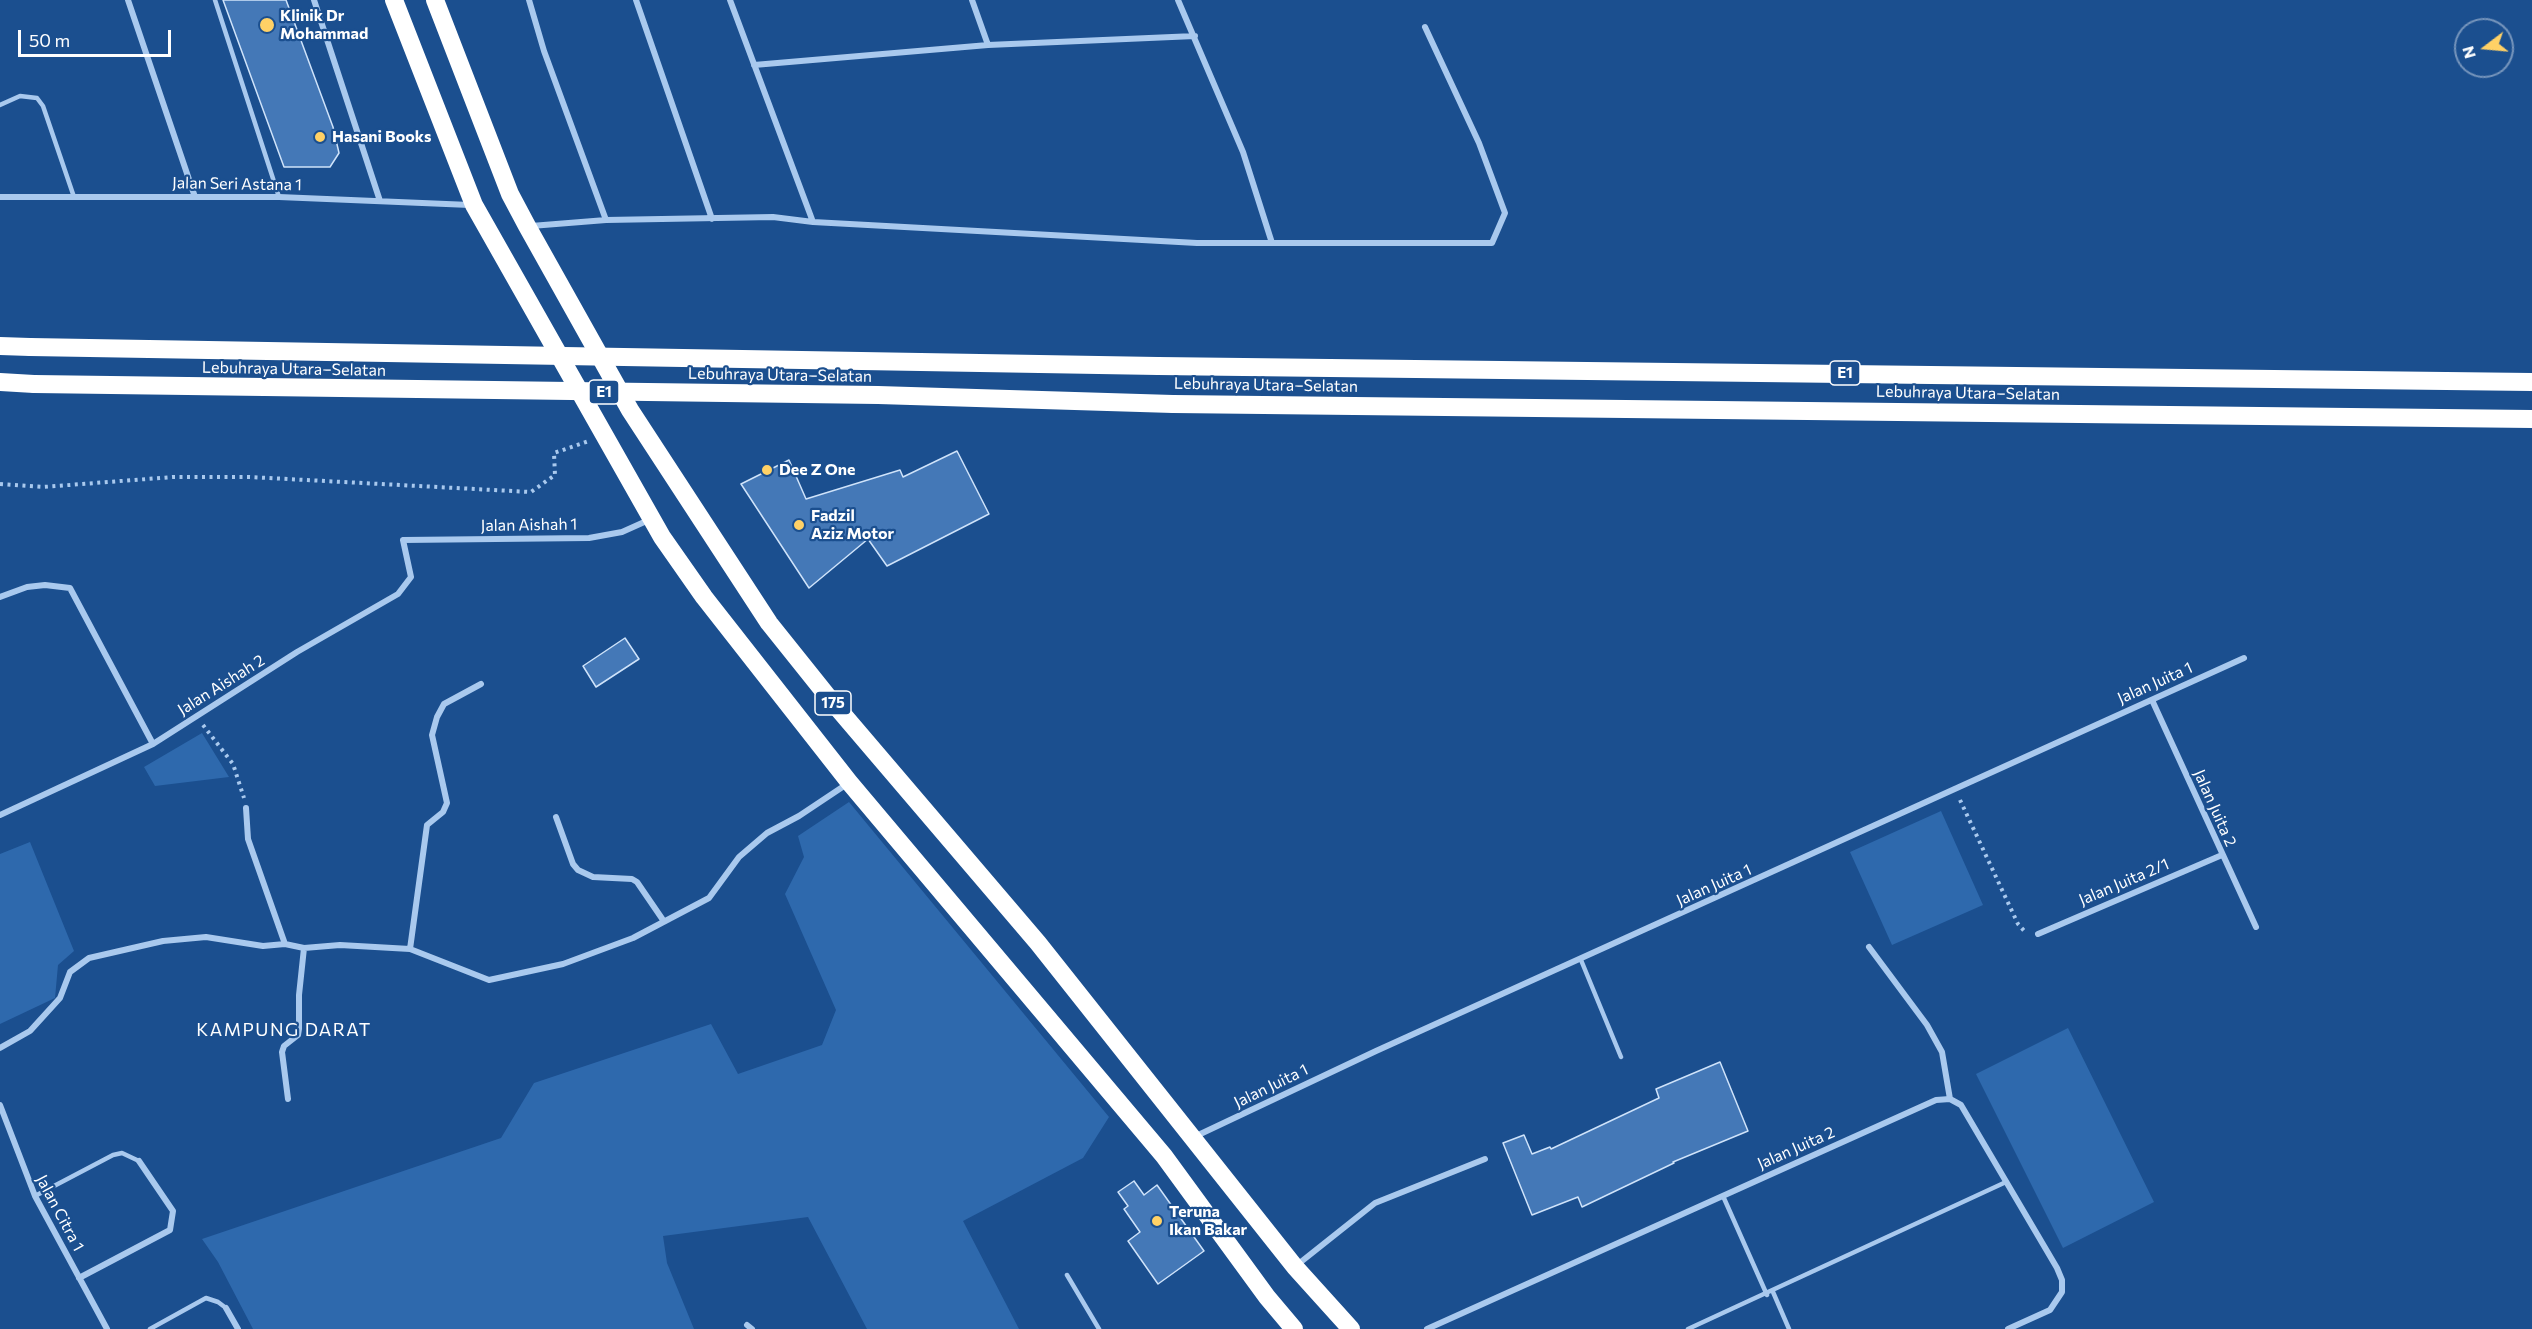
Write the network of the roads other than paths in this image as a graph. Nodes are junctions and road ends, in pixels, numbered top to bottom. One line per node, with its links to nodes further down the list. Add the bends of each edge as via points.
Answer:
1 (128, 0): 18 (street)
2 (215, 0): 19 (lane)
3 (314, 0): 20 (street)
4 (394, 0): 21 (highway, 175)
5 (435, 0): 25 (highway, 175, via 510,194)
6 (529, 0): 23 (street)
7 (636, 0): 22 (street)
8 (730, 0): 14 (street)
9 (972, 0): 13 (street)
10 (1178, 0): 12 (street)
11 (1425, 27): 26 (street, via 1479,143 1505,213 1492,243)
12 (1195, 36): 13 (street); 26 (street, via 1243,152)
13 (988, 45): 14 (street)
14 (754, 65): 24 (street)
15 (0, 105): 17 (lane, via 20,96 37,98)
16 (0, 197): 17 (street, Jalan Seri Astana 1)
17 (74, 197): 18 (street, Jalan Seri Astana 1)
18 (195, 197): 19 (street, Jalan Seri Astana 1)
19 (279, 197): 20 (street, Jalan Seri Astana 1)
20 (380, 201): 21 (street, Jalan Seri Astana 1)
21 (474, 205): 31 (highway, 175)
22 (712, 219): 23 (street); 24 (street, via 773,217)
23 (606, 220): 25 (street)
24 (813, 222): 26 (street, via 1197,243)
25 (527, 226): 56 (highway, 175, via 630,410 769,623 1038,943)
26 (1272, 243)
27 (0, 346): 29 (highway, Lebuhraya Utara–Selatan / E1, bridge, via 1158,366)
28 (0, 382): 30 (highway, Lebuhraya Utara–Selatan / E1, bridge, via 878,395 1173,404)
29 (2532, 382)
30 (2532, 420)
31 (651, 519): 32 (street, Jalan Aishah 1, via 622,532 589,538); 38 (highway, 175, via 705,597)
32 (403, 540): 37 (street, Jalan Aishah 2, via 411,577 398,594 297,652)
33 (0, 597): 37 (street, via 27,587 70,588)
34 (2244, 658): 36 (street, Jalan Juita 1)
35 (481, 684): 49 (street, via 444,704 432,735 447,803 443,812 427,825)
36 (2152, 700): 42 (street, Jalan Juita 2); 50 (street, Jalan Juita 1)
37 (153, 744): 40 (street, Jalan Aishah 2)
38 (849, 782): 43 (street, via 767,833 739,857 708,898); 72 (highway, 175, via 1164,1156)
39 (246, 808): 46 (street, via 248,839)
40 (0, 815)
41 (556, 817): 43 (street, via 578,870 593,878 632,879)
42 (2222, 855): 44 (street, Jalan Juita 2); 45 (street, Jalan Juita 2/1)
43 (663, 920): 49 (street, via 633,938 563,964 489,980)
44 (2256, 927)
45 (2038, 934)
46 (285, 944): 48 (street); 51 (street, via 263,946 206,937 163,941 89,958 70,972 60,998 30,1031)
47 (1869, 947): 54 (street, via 1928,1025 1942,1052)
48 (304, 948): 49 (street, via 340,945); 53 (street, via 298,1035 282,1052)
49 (410, 949)
50 (1581, 960): 52 (lane); 56 (street, Jalan Juita 1)
51 (0, 1048)
52 (1621, 1056)
53 (288, 1099)
54 (1950, 1099): 59 (street, via 1961,1105); 61 (street, Jalan Juita 2, via 1936,1100)
55 (0, 1105): 60 (street, Jalan Citra 1)
56 (1194, 1138): 62 (highway, 175)
57 (1485, 1159): 62 (street, via 1375,1203)
58 (139, 1161): 60 (lane, via 123,1154 113,1155); 64 (street, via 173,1211 170,1230)
59 (2006, 1182): 65 (lane); 77 (street, via 2062,1280 2062,1292 2050,1310)
60 (35, 1196): 64 (street, Jalan Citra 1)
61 (1723, 1196): 66 (lane); 74 (street, Jalan Juita 2)
62 (1295, 1267): 73 (highway, 175)
63 (1067, 1275): 71 (lane)
64 (79, 1278): 68 (street, Jalan Citra 1)
65 (1773, 1292): 66 (lane); 76 (lane)
66 (1767, 1295): 75 (lane)
67 (226, 1308): 69 (lane, via 206,1298); 70 (street)
68 (107, 1329)
69 (150, 1329)
70 (238, 1329)
71 (1099, 1329)
72 (1294, 1329)
73 (1351, 1329)
74 (1427, 1329)
75 (1688, 1329)
76 (1789, 1329)
77 (2008, 1329)

